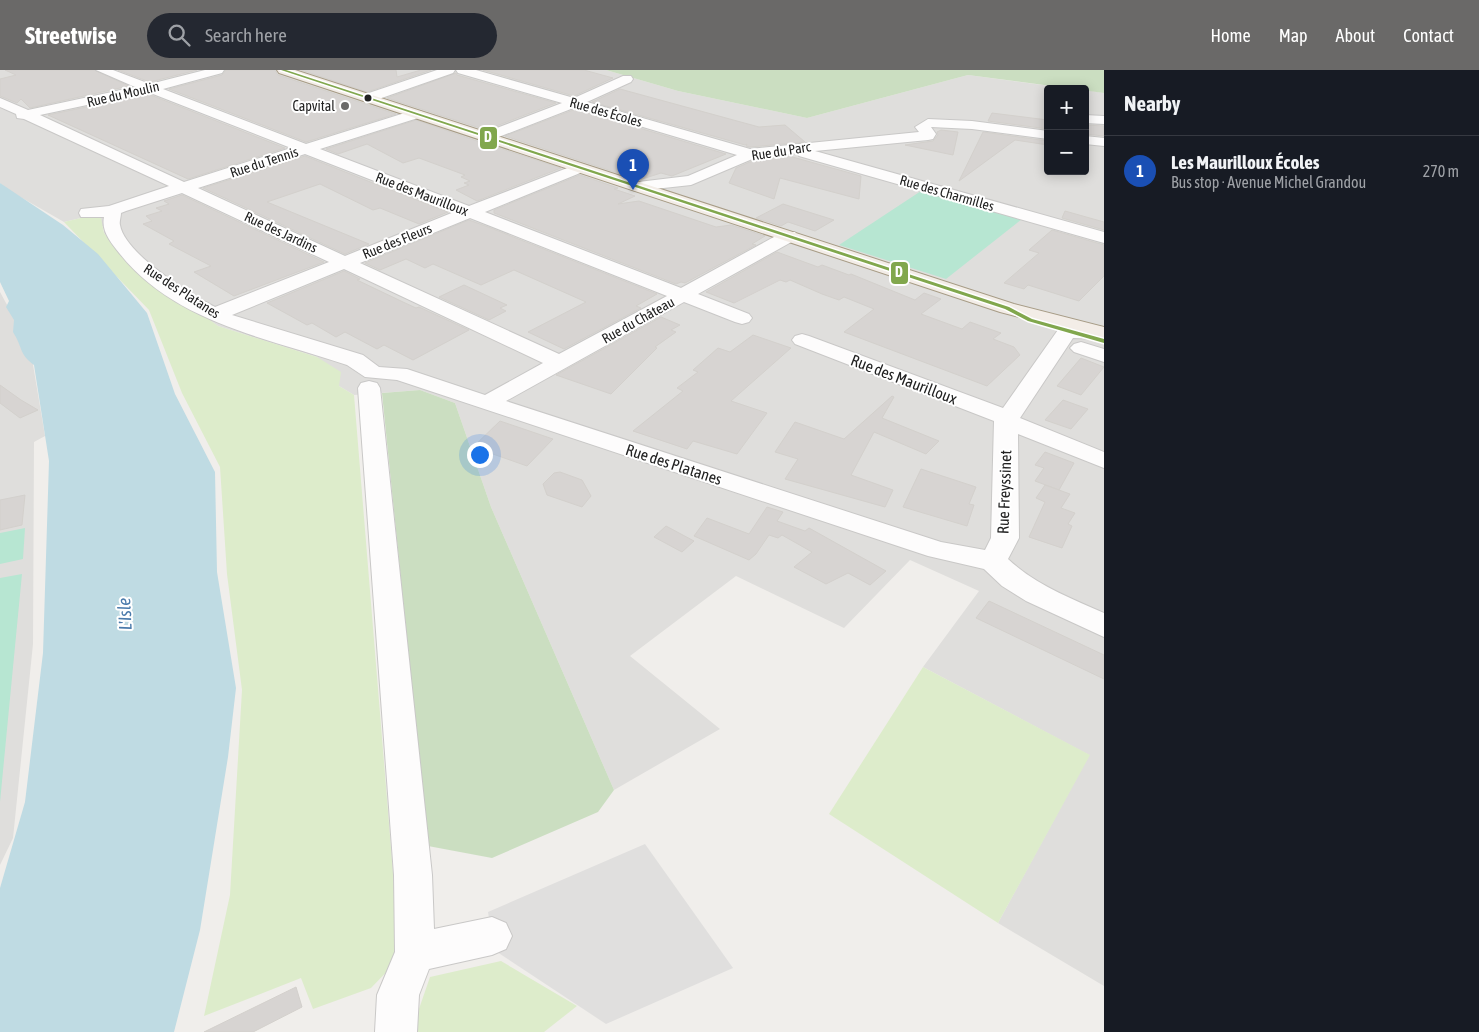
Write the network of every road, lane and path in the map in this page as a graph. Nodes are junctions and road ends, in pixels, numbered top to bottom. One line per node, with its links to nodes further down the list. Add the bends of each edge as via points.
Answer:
1 (102, 70): 7 (street, Rue des Maurilloux)
2 (218, 70): 7 (street, Rue du Moulin)
3 (283, 70): 8 (main road)
4 (449, 70): 8 (street)
5 (462, 70): 9 (street, Rue des Écoles)
6 (611, 74): 9 (street, via 627,79)
7 (149, 88): 11 (street, Rue du Moulin); 22 (street, Rue des Maurilloux)
8 (368, 98): 12 (main road)
9 (575, 103): 18 (street); 24 (street, Rue des Écoles)
10 (2, 104): 11 (street, Rue des Jardins)
11 (26, 114): 14 (street, Rue du Moulin); 16 (street, Rue des Jardins)
12 (416, 114): 18 (main road); 22 (street, Rue du Tennis)
13 (1089, 119): 15 (street)
14 (0, 120)
15 (1104, 120)
16 (67, 133): 19 (street); 27 (street, Rue des Jardins)
17 (1044, 134): 23 (street, Rue du Parc, via 971,118 928,123 922,127 929,134)
18 (486, 137): 25 (main road)
19 (41, 140)
20 (1089, 140): 21 (street)
21 (1104, 142)
22 (305, 149): 27 (street, Rue du Tennis); 29 (street, Rue des Maurilloux)
23 (791, 149): 24 (street, Rue du Parc); 32 (street, Rue des Charmilles)
24 (750, 154): 26 (street, Rue du Parc, via 691,180)
25 (580, 168): 26 (main road); 29 (street, Rue des Fleurs)
26 (636, 186): 31 (main road)
27 (184, 187): 28 (street, Rue du Tennis); 33 (street, Rue des Jardins)
28 (113, 211): 30 (street, Rue du Tennis); 36 (street, Rue des Platanes, via 114,233 121,246 148,272)
29 (469, 212): 33 (street, Rue des Fleurs); 34 (street, Rue des Maurilloux)
30 (87, 213)
31 (789, 236): 34 (street, Rue du Château); 35 (main road)
32 (1104, 238)
33 (345, 262): 36 (street, Rue des Fleurs); 42 (street, Rue des Jardins)
34 (682, 295): 37 (street, Rue des Maurilloux); 42 (street, Rue du Château)
35 (1007, 308): 38 (main road); 39 (main road, via 1078,328)
36 (214, 315): 43 (street, Rue des Platanes, via 342,356)
37 (742, 318)
38 (1063, 337): 39 (street); 45 (street)
39 (1097, 339): 41 (street)
40 (802, 340): 45 (street, Rue des Maurilloux)
41 (1104, 356)
42 (561, 363): 44 (street, Rue du Château)
43 (371, 378): 44 (street, Rue des Platanes, via 410,377); 50 (street, via 414,875)
44 (487, 403): 47 (street, Rue des Platanes, via 938,550)
45 (1007, 419): 46 (street, Rue des Maurilloux); 47 (street, Rue Freyssinet, via 1005,538)
46 (1104, 462)
47 (993, 561): 48 (street, via 1012,579 1036,594)
48 (1104, 626)
49 (492, 936): 50 (street)
50 (415, 952): 51 (street, via 398,995)
51 (396, 1032)

